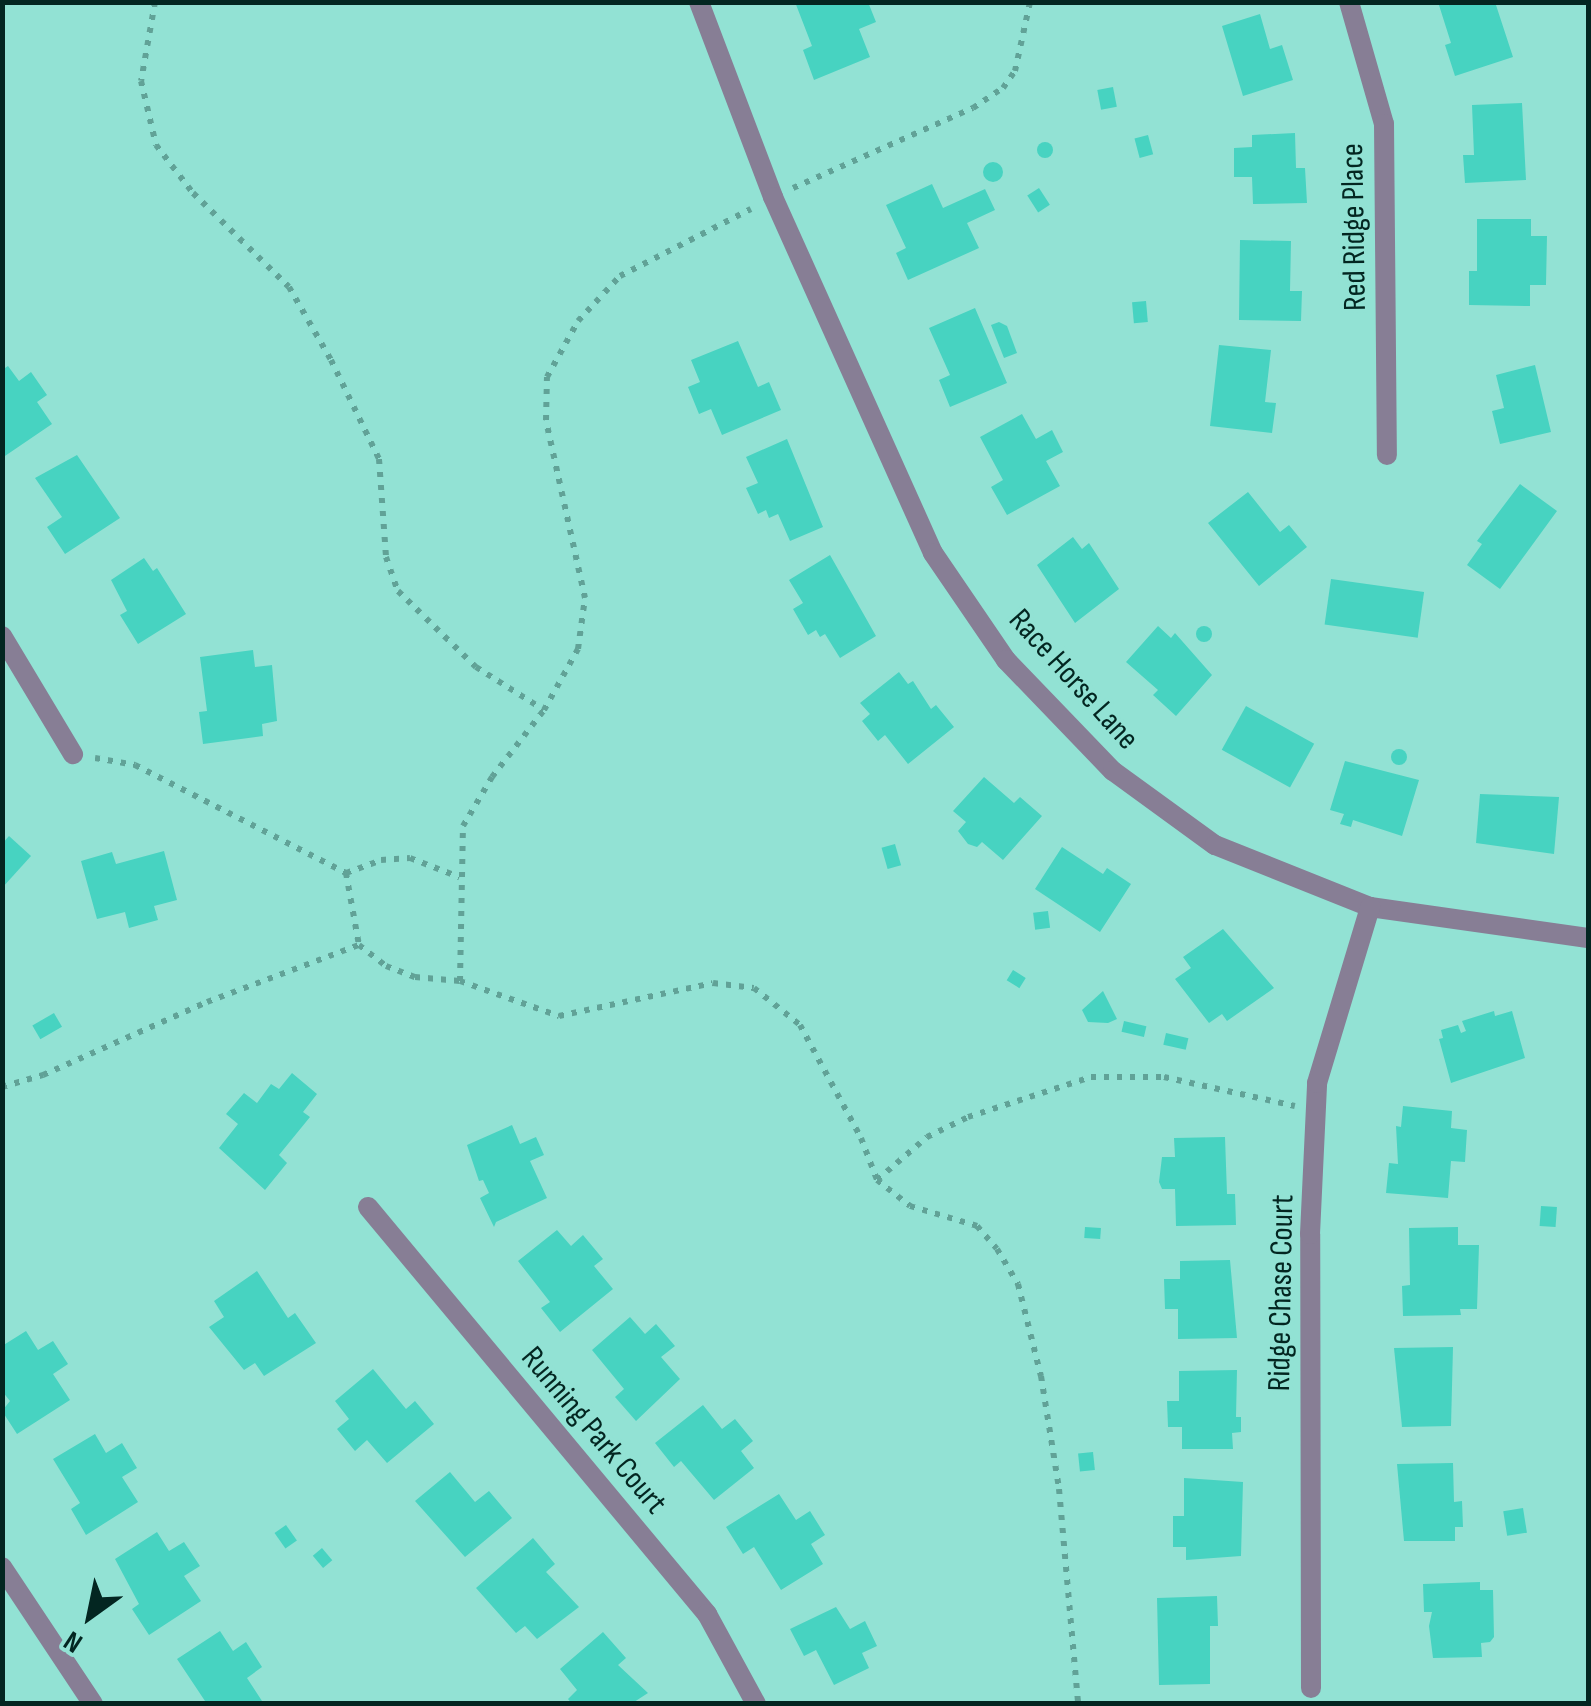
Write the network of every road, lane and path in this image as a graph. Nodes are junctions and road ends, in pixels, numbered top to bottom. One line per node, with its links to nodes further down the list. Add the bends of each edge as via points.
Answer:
1 (155, 2): 8 (path, via 141,81 156,145 192,193 289,287 332,360 379,459 386,558 398,591 476,668)
2 (698, 2): 5 (street, Race Horse Lane)
3 (1030, 2): 5 (path, via 1015,70 1003,88 973,108)
4 (1349, 2): 6 (street, Red Ridge Place, via 1384,124)
5 (774, 197): 8 (path, via 620,276 578,321 547,377 546,420 585,598 578,649); 12 (street, Race Horse Lane, via 932,553 1006,660 1113,771 1215,846)
6 (1386, 455)
7 (2, 636): 9 (street)
8 (544, 710): 11 (path, via 463,826)
9 (73, 754): 10 (path, via 135,765)
10 (346, 873): 11 (path, via 410,858); 14 (path)
11 (459, 877): 15 (path)
12 (1370, 907): 13 (street, Race Horse Lane); 17 (street, Ridge Chase Court, via 1317,1083)
13 (1588, 938)
14 (359, 945): 15 (path, via 386,966 414,976); 16 (path)
15 (460, 981): 18 (path, via 559,1016 713,982 754,988 800,1025)
16 (2, 1087)
17 (1316, 1109): 18 (path, via 1164,1078 1091,1078 968,1116 927,1137); 21 (street, Ridge Chase Court)
18 (877, 1180): 24 (path, via 910,1206 977,1226 1018,1284 1059,1489)
19 (368, 1208): 23 (street, Running Park Court, via 706,1614)
20 (2, 1568): 22 (street)
21 (1311, 1688)
22 (92, 1704)
23 (756, 1704)
24 (1078, 1704)

